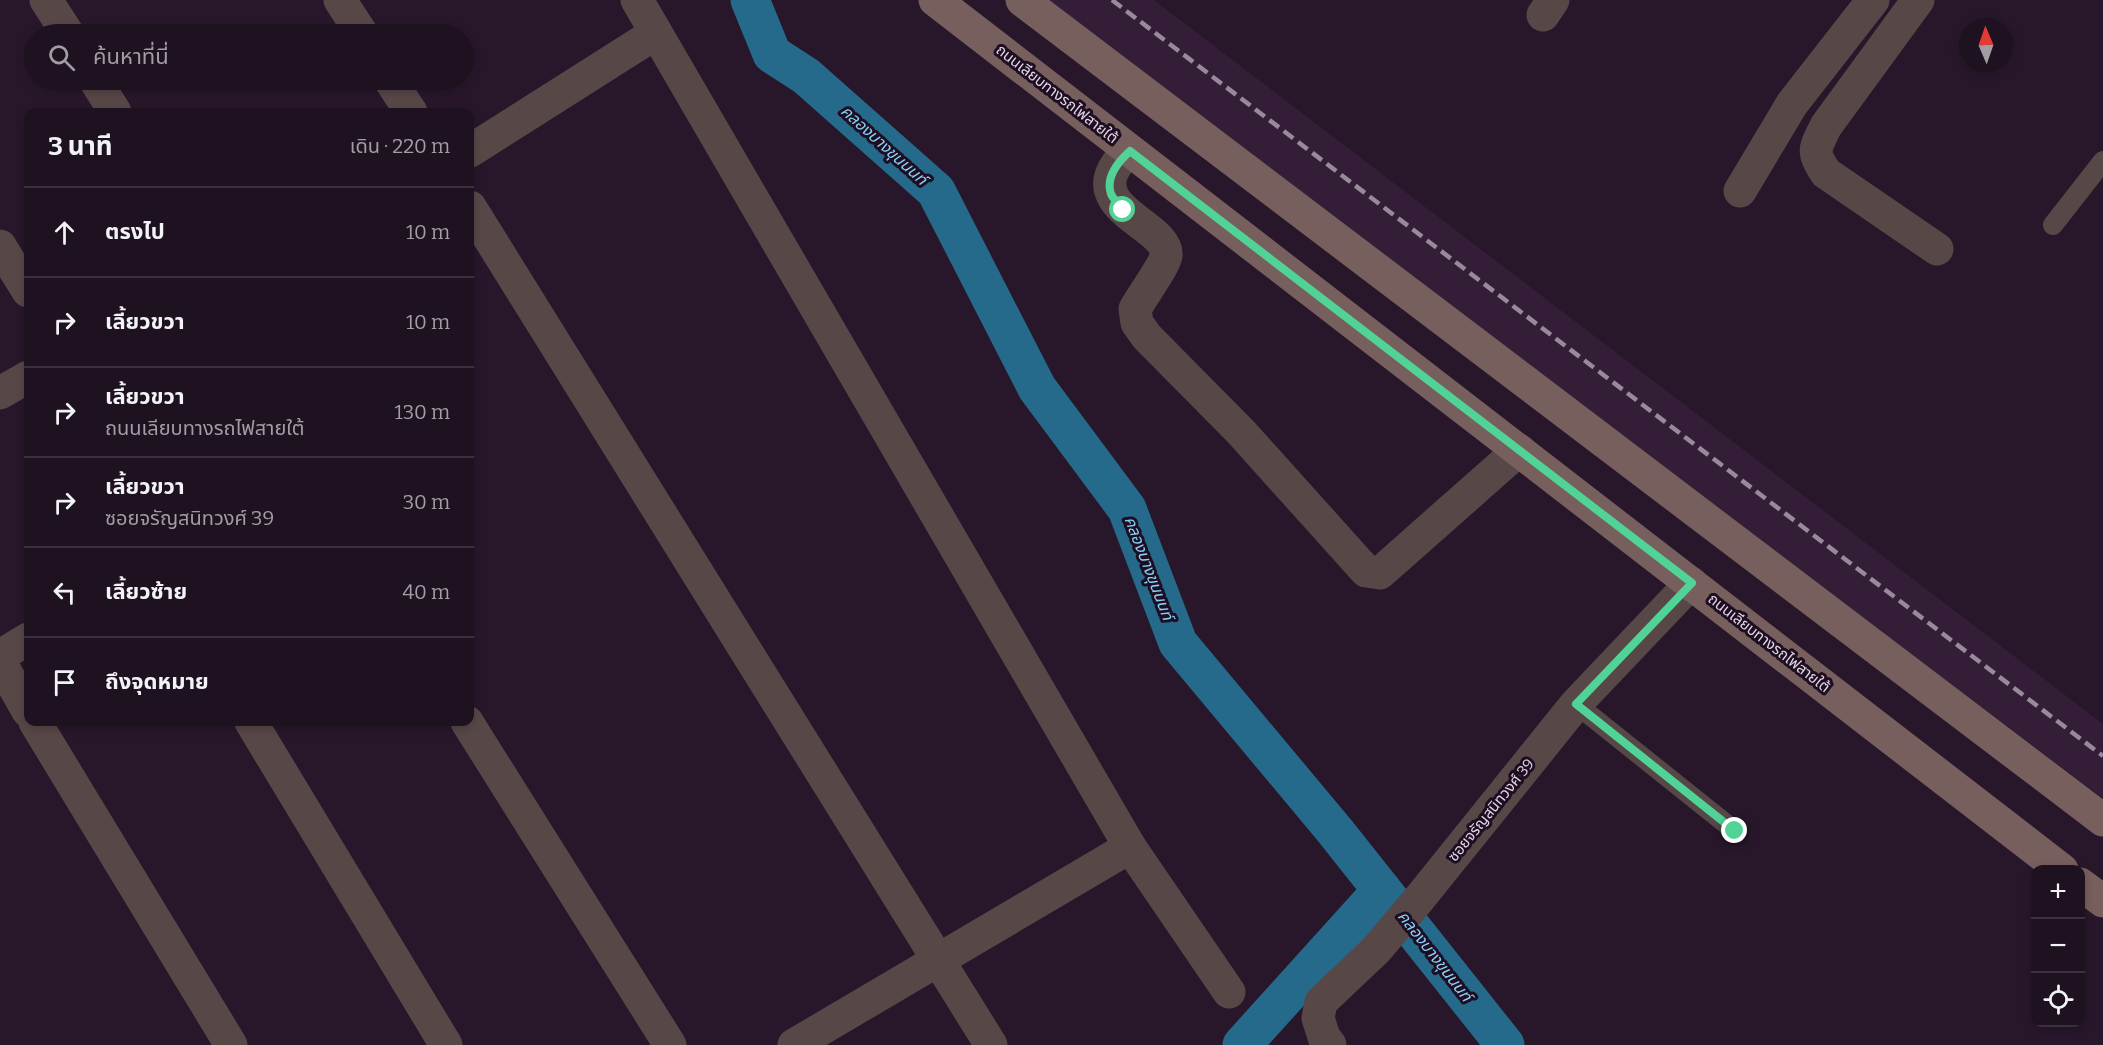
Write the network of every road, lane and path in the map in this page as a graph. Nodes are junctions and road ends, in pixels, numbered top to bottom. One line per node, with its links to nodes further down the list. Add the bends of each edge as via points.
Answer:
1 (46, 0): 8 (street)
2 (340, 0): 9 (street)
3 (637, 0): 10 (street)
4 (935, 0): 16 (main road, ถนนเลียบทางรถไฟสายใต้)
5 (1022, 0): 36 (main road)
6 (1872, 0): 18 (street, via 1792,104)
7 (1917, 0): 22 (street, via 1826,126 1816,146 1816,158 1826,173)
8 (62, 24)
9 (356, 24)
10 (656, 33): 15 (street); 38 (street)
11 (101, 90): 13 (street)
12 (397, 90): 14 (street)
13 (112, 108)
14 (408, 108)
15 (474, 148)
16 (1130, 151): 26 (main road, ถนนเลียบทางรถไฟสายใต้); 26 (street, via 1116,165 1111,194 1123,210 1165,246 1166,258 1135,309 1137,323 1366,571 1380,573)
17 (2103, 162): 20 (lane)
18 (1740, 190)
19 (474, 213): 42 (street)
20 (2053, 225)
21 (0, 246): 23 (street)
22 (1937, 249)
23 (24, 285)
24 (24, 379): 25 (street)
25 (0, 393)
26 (1519, 450): 27 (main road, ถนนเลียบทางรถไฟสายใต้)
27 (1692, 583): 32 (street, ซอยจรัญสนิทวงศ์ 39); 39 (main road, ถนนเลียบทางรถไฟสายใต้)
28 (24, 641): 29 (street)
29 (0, 656)
30 (0, 662): 31 (street)
31 (24, 704)
32 (1576, 704): 37 (lane); 49 (street, ซอยจรัญสนิทวงศ์ 39, via 1376,950 1322,1002 1318,1018)
33 (37, 726): 44 (street)
34 (253, 726): 45 (street)
35 (470, 726): 46 (street)
36 (2103, 820)
37 (1735, 831)
38 (1130, 847): 42 (street); 43 (street)
39 (2056, 865)
40 (2085, 888): 41 (main road)
41 (2103, 901)
42 (939, 961): 47 (street); 48 (street)
43 (1229, 992)
44 (231, 1045)
45 (446, 1045)
46 (670, 1045)
47 (794, 1045)
48 (991, 1045)
49 (1330, 1045)

